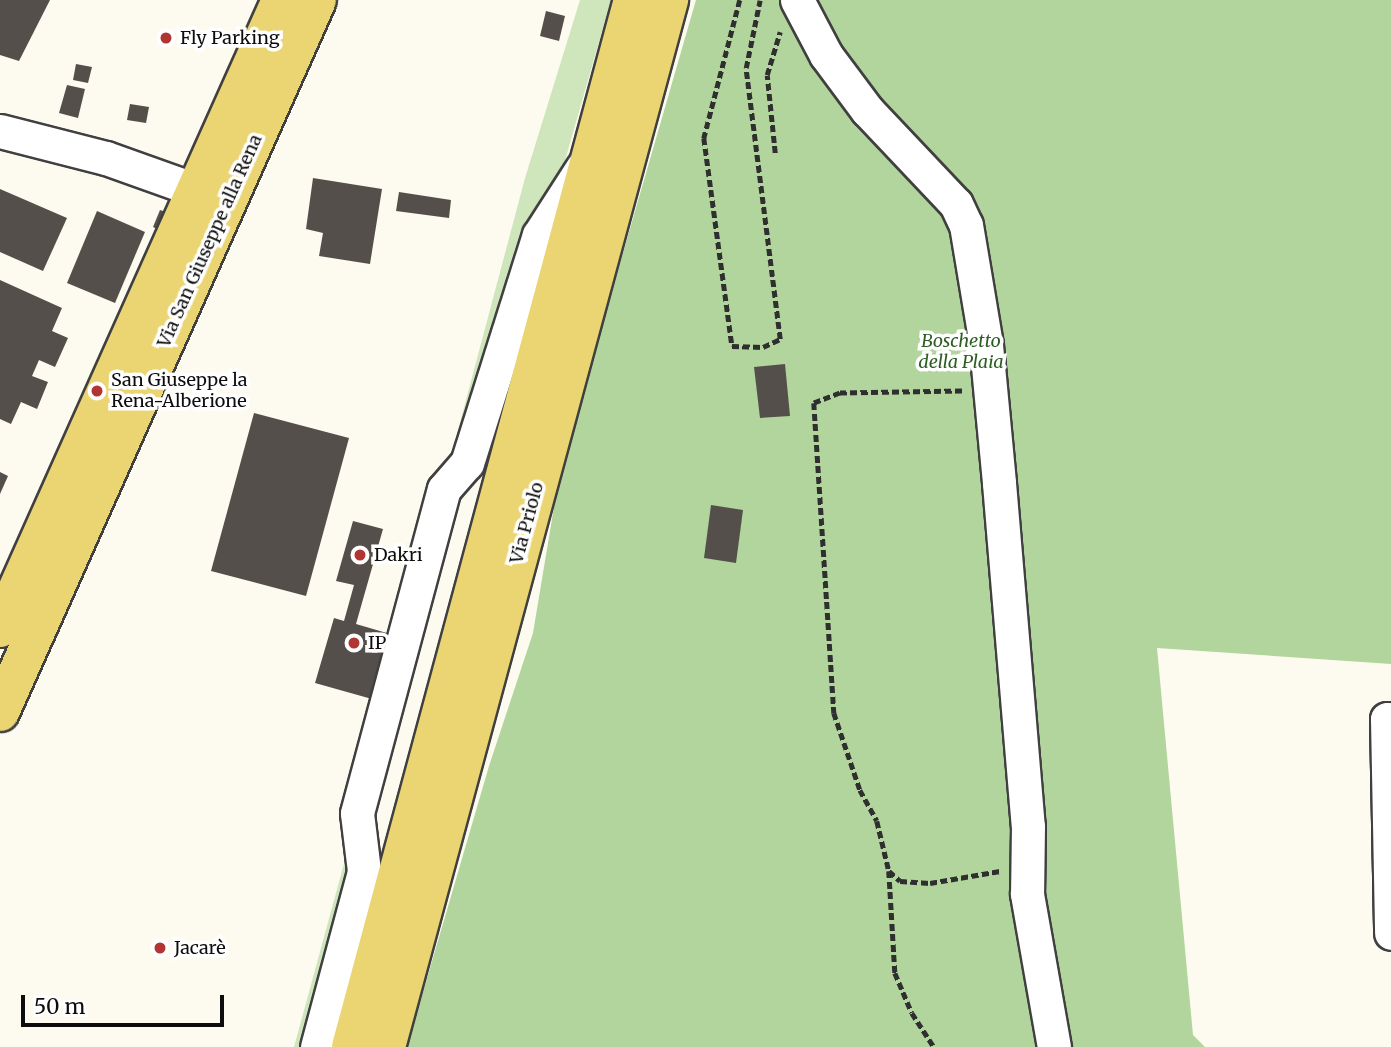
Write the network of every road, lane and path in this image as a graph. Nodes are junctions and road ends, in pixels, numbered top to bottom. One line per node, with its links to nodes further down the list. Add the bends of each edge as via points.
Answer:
1 (281, 0): 11 (main road, Via San Giuseppe alla Rena)
2 (317, 0): 11 (main road, Via San Giuseppe alla Rena)
3 (633, 0): 9 (main road, Via Priolo)
4 (669, 0): 21 (main road, Via Priolo)
5 (740, 0): 6 (path, via 704,138 732,346 763,347 780,339 746,68)
6 (760, 0)
7 (798, 3): 10 (path, via 782,26 767,75); 12 (lane, via 826,55 867,110 961,214)
8 (0, 131): 11 (lane)
9 (593, 151): 19 (lane, via 539,235 467,463 444,489 357,813 364,871); 20 (main road, Via Priolo)
10 (775, 153)
11 (212, 195): 13 (main road, Via San Giuseppe alla Rena); 14 (main road, Via San Giuseppe alla Rena)
12 (990, 390): 16 (lane); 17 (path, via 840,393 814,403 834,713 860,790 877,821)
13 (0, 628)
14 (0, 712)
15 (1391, 720): 18 (lane, via 1387,719)
16 (1028, 864): 17 (path, via 930,883 900,881); 23 (lane, via 1027,894)
17 (889, 871): 22 (path, via 895,973 912,1013)
18 (1391, 933)
19 (317, 1047)
20 (351, 1047)
21 (386, 1047)
22 (934, 1047)
23 (1054, 1047)

